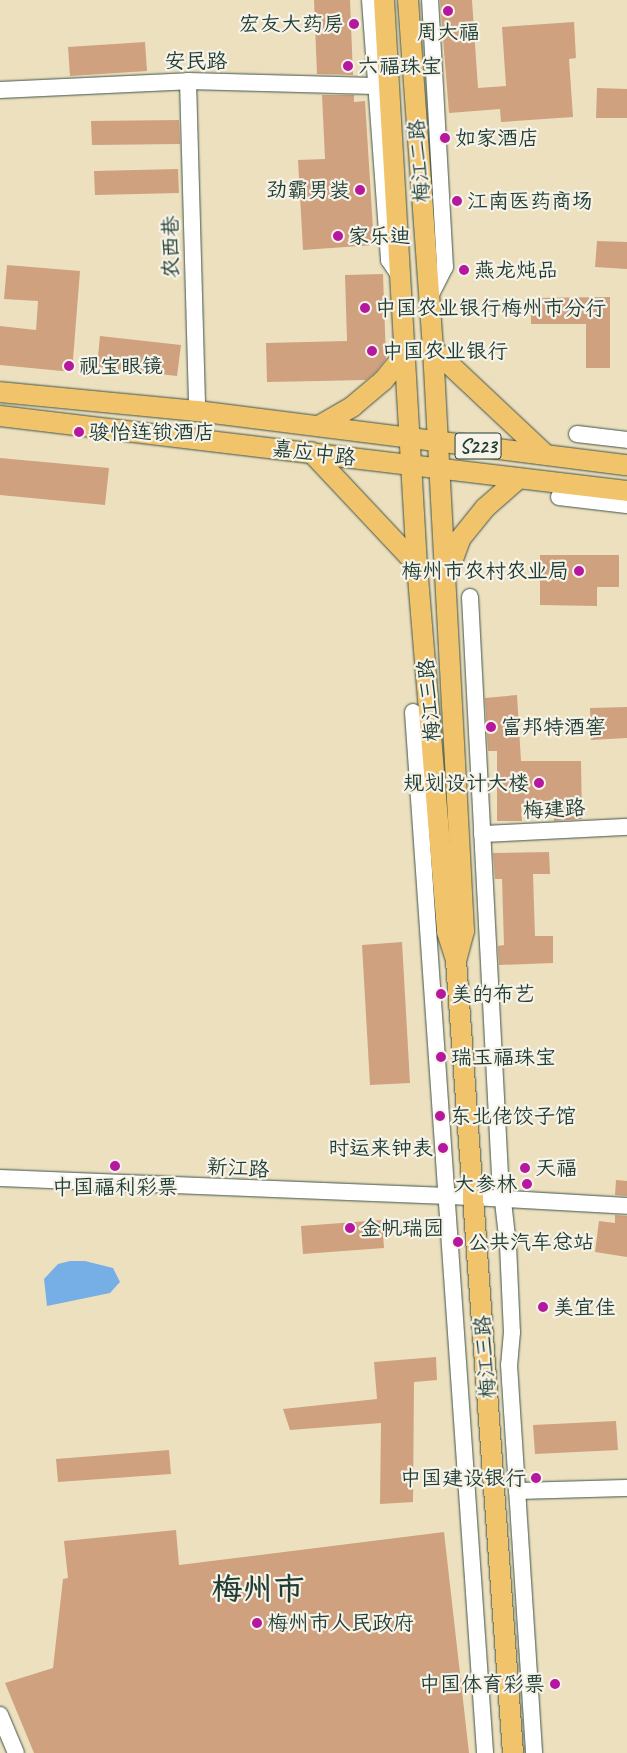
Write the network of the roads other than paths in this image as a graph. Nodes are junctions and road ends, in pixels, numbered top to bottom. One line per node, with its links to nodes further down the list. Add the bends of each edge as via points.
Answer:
1 (370, 0): 7 (street)
2 (384, 0): 7 (main road, 梅江二路)
3 (408, 0): 8 (main road, 梅江二路)
4 (430, 0): 8 (street, via 445,267)
5 (188, 81): 6 (street, 安民路); 7 (street, 安民路); 12 (street, 农西巷)
6 (0, 90)
7 (383, 90): 10 (main road, 梅江二路)
8 (429, 298): 9 (main road, 梅江二路)
9 (433, 349): 18 (main road, 梅江二路); 20 (main road)
10 (406, 353): 14 (main road, via 383,382 353,406); 16 (main road, 梅江二路)
11 (0, 392): 12 (main road, 嘉应中路 / S223)
12 (197, 411): 14 (main road, 嘉应中路 / S223)
13 (0, 416): 19 (main road, 嘉应中路 / S223)
14 (319, 426): 16 (main road, 嘉应中路 / S223)
15 (577, 434): 17 (street)
16 (411, 437): 18 (main road, 嘉应中路 / S223); 22 (main road, 梅江三路)
17 (627, 440)
18 (438, 441): 20 (main road, 嘉应中路 / S223); 23 (main road, 梅江三路)
19 (311, 452): 22 (main road, 嘉应中路 / S223); 28 (main road)
20 (545, 454): 21 (main road, 嘉应中路 / S223)
21 (627, 465)
22 (412, 466): 23 (main road, 嘉应中路 / S223); 28 (main road, 梅江三路)
23 (440, 469): 24 (main road, 嘉应中路 / S223); 29 (main road, 梅江三路)
24 (518, 479): 25 (main road, 嘉应中路 / S223); 29 (main road, via 485,508 460,539)
25 (627, 491)
26 (559, 497): 27 (street)
27 (627, 506)
28 (417, 565): 34 (main road, 梅江三路, via 447,932)
29 (446, 579): 34 (main road, 梅江三路, via 464,931)
30 (470, 597): 33 (street)
31 (413, 712): 42 (street)
32 (627, 827): 33 (street, 梅建路)
33 (482, 834): 39 (street, via 500,1175 508,1245 512,1332 508,1365)
34 (456, 960): 36 (main road, 梅江三路)
35 (0, 1178): 36 (street, 新江路)
36 (473, 1197): 37 (street, 新江路); 43 (main road, 梅江三路)
37 (627, 1206)
38 (627, 1488): 39 (street)
39 (517, 1492): 44 (street)
40 (0, 1715): 41 (street)
41 (16, 1753)
42 (485, 1753)
43 (513, 1753)
44 (534, 1753)

